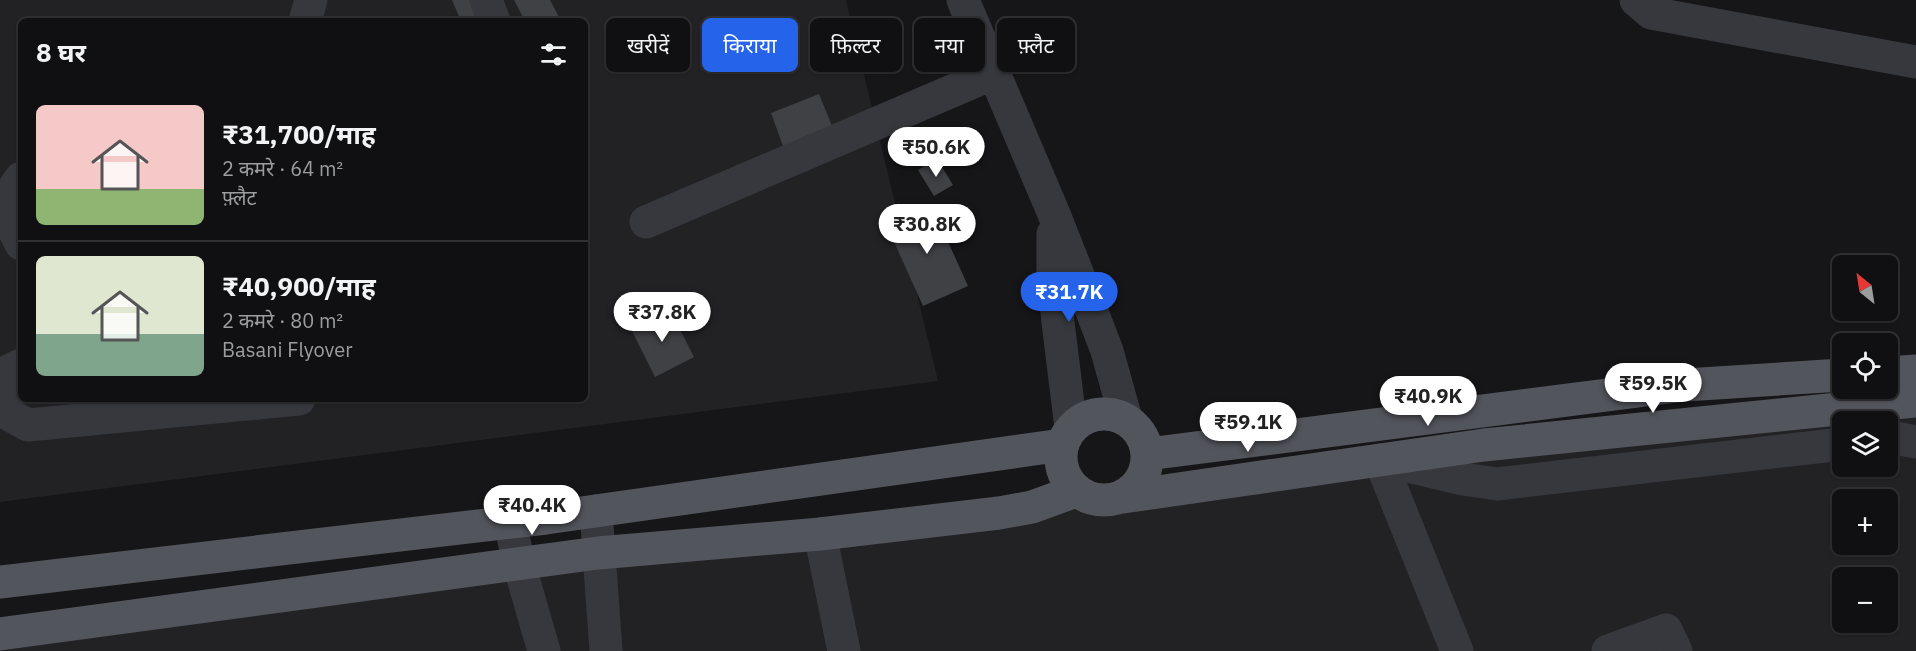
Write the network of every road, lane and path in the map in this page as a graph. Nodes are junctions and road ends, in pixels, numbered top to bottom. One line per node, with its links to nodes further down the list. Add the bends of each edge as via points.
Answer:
1 (310, 0): 5 (street)
2 (486, 0): 6 (street)
3 (963, 0): 8 (street)
4 (1636, 0): 7 (street, via 1651,14)
5 (306, 18)
6 (493, 18)
7 (1916, 62)
8 (994, 74): 10 (street); 11 (street)
9 (18, 182): 12 (street, via 9,192 6,207)
10 (1054, 214): 21 (street, via 1107,351); 22 (street, via 1053,272)
11 (646, 222)
12 (18, 238)
13 (18, 366): 16 (street)
14 (1916, 371): 15 (main road)
15 (1898, 372)
16 (0, 375)
17 (1832, 376): 26 (main road, via 1685,385)
18 (0, 388): 20 (street, via 10,415 28,425)
19 (1916, 401): 27 (main road, via 1484,445)
20 (268, 402)
21 (1126, 419): 22 (main road, via 1107,413 1087,417); 26 (main road, via 1141,434)
22 (1067, 436): 28 (main road, via 1062,470); 30 (main road)
23 (1898, 438): 24 (street)
24 (1916, 442)
25 (1832, 445): 27 (street, via 1497,484)
26 (1148, 454): 29 (main road, via 1142,479)
27 (1380, 460): 29 (main road); 40 (street)
28 (1076, 491): 29 (main road, via 1099,501); 32 (main road, via 1032,507 999,513)
29 (1124, 497)
30 (596, 511): 31 (main road); 33 (street)
31 (510, 522): 34 (street); 35 (main road)
32 (820, 534): 33 (main road); 39 (street)
33 (598, 553): 34 (main road); 38 (street)
34 (519, 564): 36 (main road); 37 (street)
35 (0, 582)
36 (0, 634)
37 (544, 651)
38 (606, 651)
39 (844, 651)
40 (1457, 651)
41 (1608, 651): 42 (street, via 1666,630)
42 (1676, 651)

